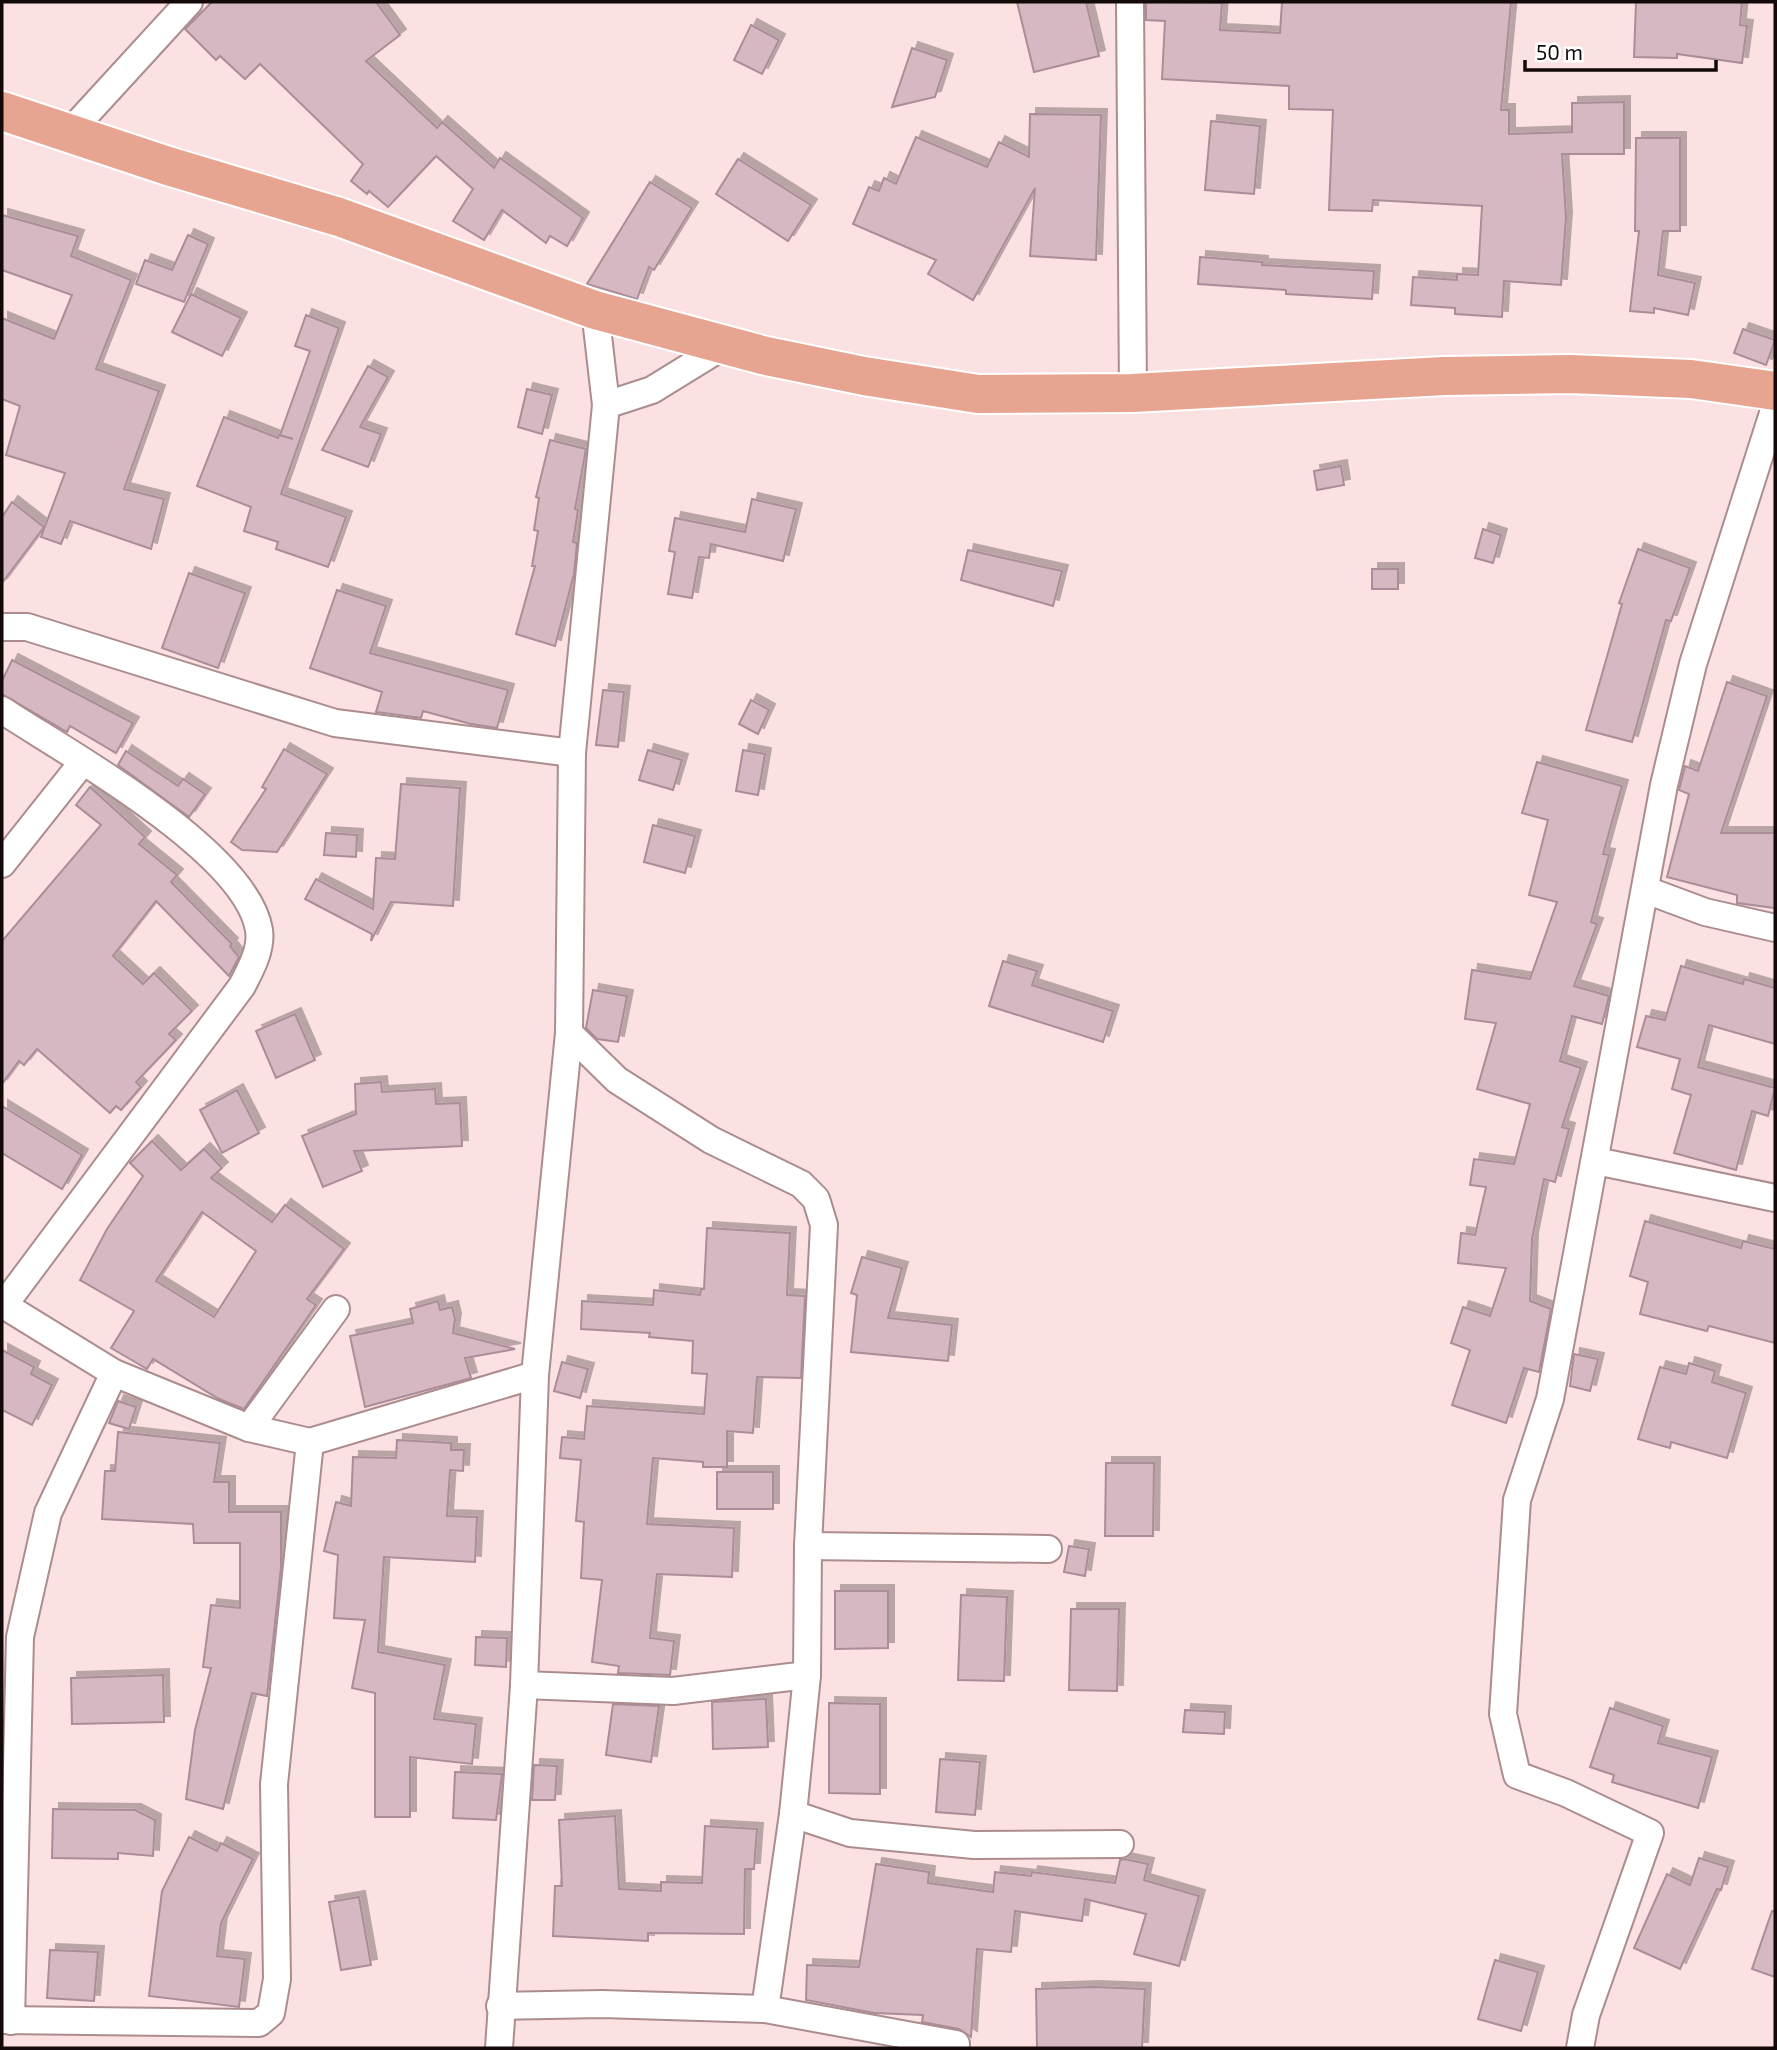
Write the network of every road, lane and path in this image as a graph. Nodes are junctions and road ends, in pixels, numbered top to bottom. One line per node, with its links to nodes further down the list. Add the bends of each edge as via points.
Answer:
1 (190, 2): 4 (street)
2 (1130, 2): 8 (street)
3 (2, 111): 4 (main road)
4 (68, 134): 5 (main road, via 339,217)
5 (595, 310): 6 (main road); 9 (street)
6 (725, 345): 8 (main road, via 864,376 978,394); 9 (street, via 652,390)
7 (1775, 391): 8 (main road, via 1691,379 1570,374)
8 (1133, 393)
9 (606, 405): 13 (street)
10 (1775, 407): 16 (street, via 1693,664 1664,785)
11 (2, 627): 13 (street, via 27,627 335,723)
12 (2, 710): 14 (street)
13 (572, 753): 18 (street)
14 (82, 763): 15 (street); 21 (street, via 193,837 243,894 259,931 255,961 242,986)
15 (2, 864)
16 (1646, 891): 17 (street, via 1705,912); 19 (street)
17 (1775, 928)
18 (569, 1033): 24 (street); 27 (street, via 617,1080 711,1140 802,1184 816,1199 824,1225)
19 (1596, 1161): 20 (street); 38 (street, via 1550,1399 1517,1500 1503,1714 1517,1775 1650,1833 1586,2015)
20 (1775, 1198)
21 (3, 1305): 23 (street)
22 (337, 1309): 25 (street)
23 (114, 1373): 25 (street); 35 (street, via 48,1513 20,1637)
24 (535, 1375): 26 (street); 30 (street)
25 (249, 1429): 26 (street)
26 (310, 1442): 35 (street, via 274,1784 277,1979 271,2013 258,2023)
27 (808, 1546): 28 (street); 29 (street)
28 (1048, 1549)
29 (807, 1675): 30 (street, via 673,1690); 31 (street)
30 (524, 1685): 33 (street)
31 (793, 1814): 32 (street, via 850,1833 974,1845); 34 (street)
32 (1120, 1844)
33 (500, 2006): 34 (street); 37 (street)
34 (765, 2009): 36 (street)
35 (6, 2021)
36 (956, 2044)
37 (499, 2048)
38 (1580, 2048)

